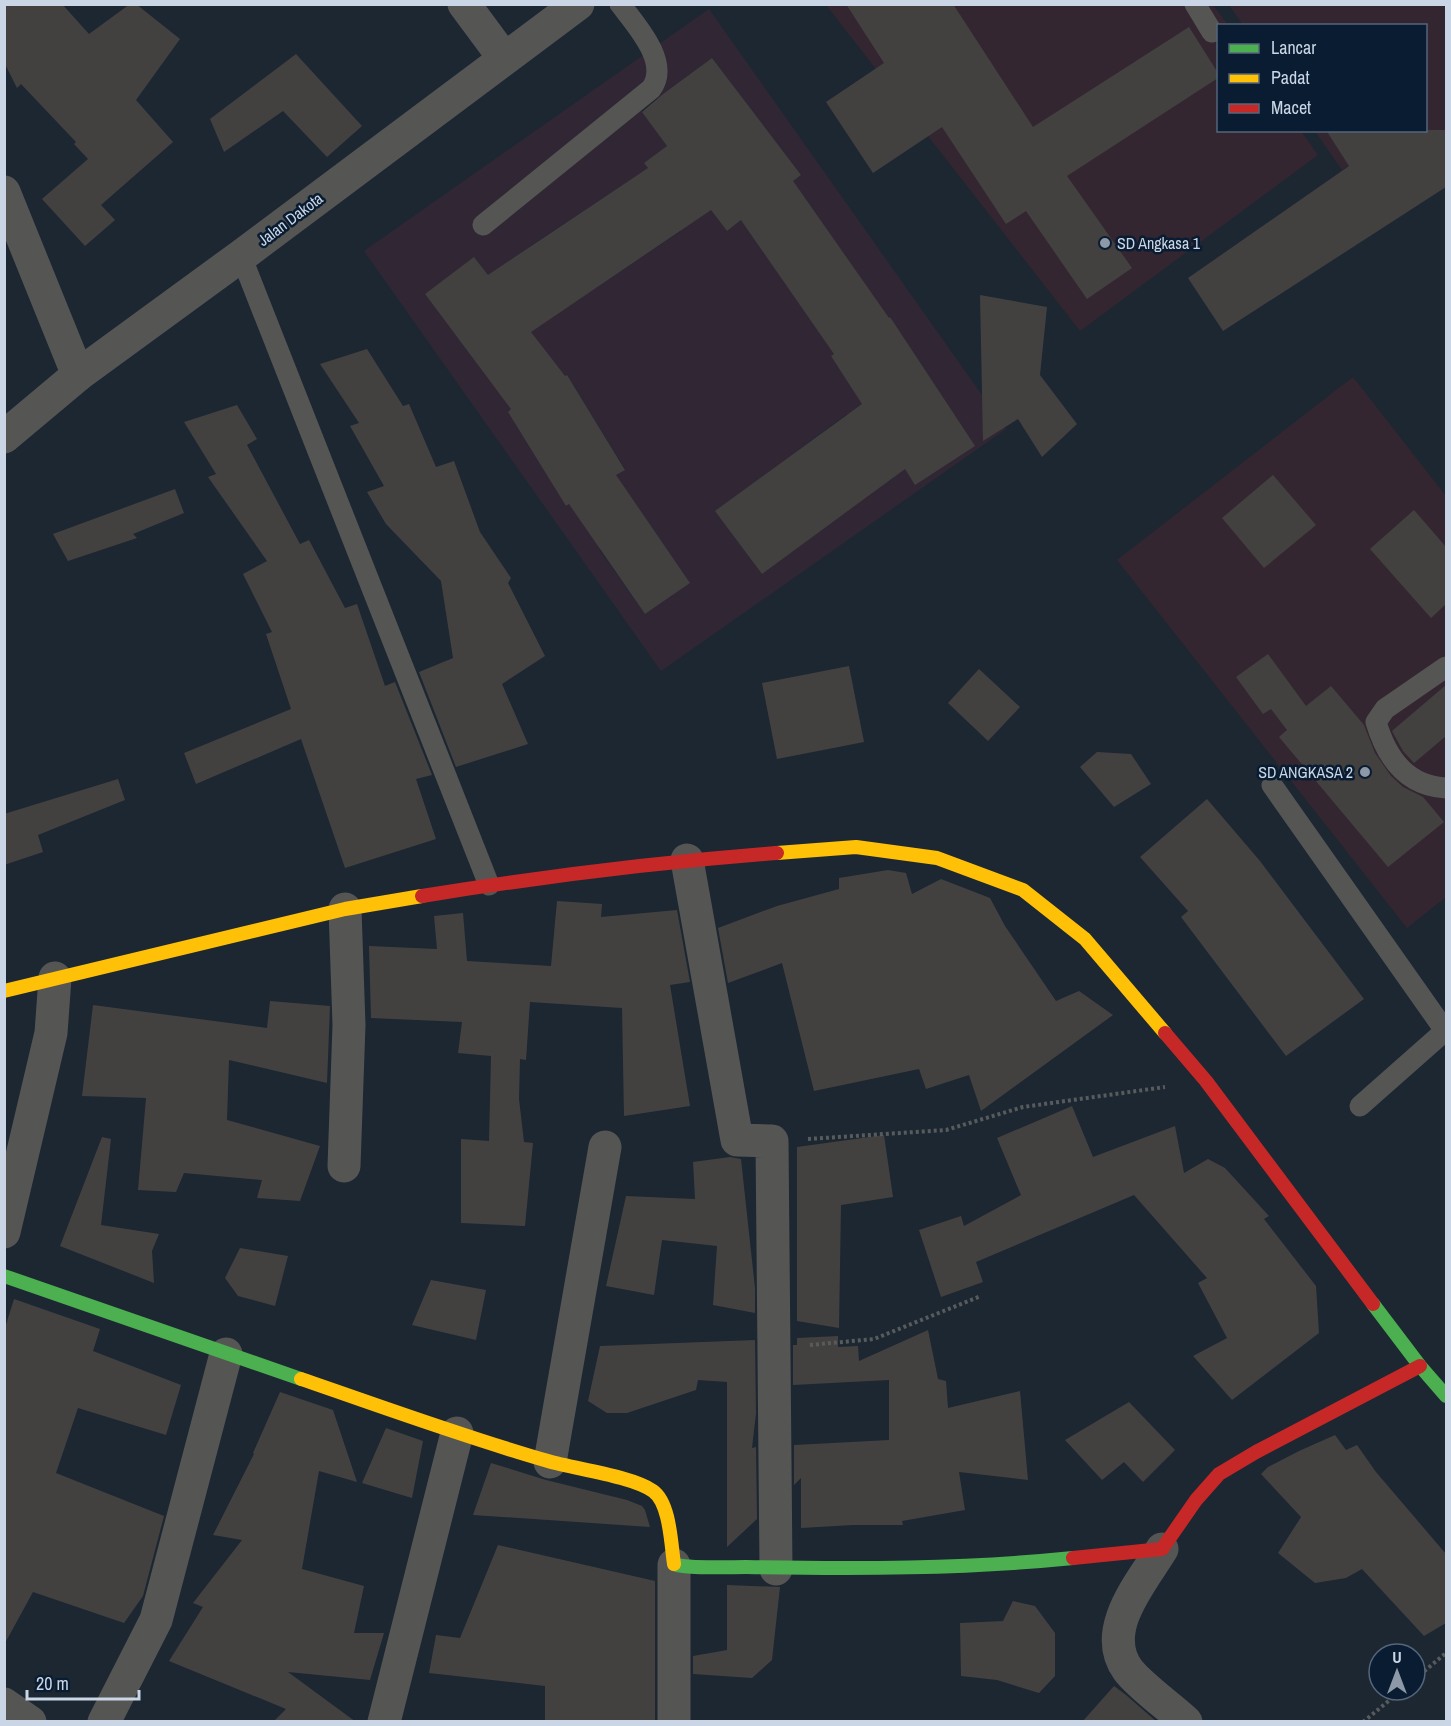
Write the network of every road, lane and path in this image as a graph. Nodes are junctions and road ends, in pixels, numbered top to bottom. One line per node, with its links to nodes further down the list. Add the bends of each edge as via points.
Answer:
1 (464, 4): 6 (street)
2 (578, 4): 6 (street, Jalan Dakota)
3 (620, 4): 8 (lane, via 657,60 655,83)
4 (1195, 4): 5 (lane)
5 (1212, 32)
6 (504, 58): 9 (street, Jalan Dakota)
7 (4, 192): 10 (street)
8 (483, 225)
9 (241, 256): 10 (street, Jalan Dakota); 16 (lane)
10 (78, 375): 11 (street, Jalan Dakota)
11 (4, 437)
12 (1446, 667): 14 (lane, via 1385,709 1377,722 1383,744 1409,777 1430,787)
13 (1272, 785): 20 (lane)
14 (1446, 788)
15 (687, 860): 16 (street); 21 (street, via 856,847 937,858 1023,890 1085,939); 23 (street, via 737,1140)
16 (489, 885): 17 (street)
17 (345, 909): 18 (street); 25 (street, via 349,1025)
18 (55, 978): 19 (street); 26 (street, via 51,1033)
19 (4, 991)
20 (1446, 1031): 22 (lane)
21 (1206, 1081): 23 (path, via 1023,1107 946,1130); 31 (street)
22 (1360, 1106)
23 (772, 1141): 29 (street)
24 (605, 1147): 34 (street)
25 (344, 1166)
26 (4, 1232)
27 (4, 1276): 30 (street)
28 (981, 1296): 29 (path, via 874,1339)
29 (774, 1347): 37 (street)
30 (226, 1354): 33 (street); 43 (street, via 156,1620)
31 (1420, 1366): 32 (street); 35 (street, via 1219,1474)
32 (1446, 1396)
33 (457, 1434): 34 (street); 44 (street)
34 (550, 1462): 36 (street, via 633,1482 653,1491 662,1501 669,1523)
35 (1162, 1549): 37 (street, via 1013,1563); 46 (street, via 1125,1610 1118,1643 1121,1659 1129,1671)
36 (674, 1565): 37 (street); 45 (street)
37 (776, 1569)
38 (1446, 1653): 39 (path)
39 (1427, 1669)
40 (1387, 1702): 47 (path)
41 (4, 1704): 42 (street)
42 (30, 1722)
43 (104, 1722)
44 (384, 1722)
45 (674, 1722)
46 (1186, 1722)
47 (1363, 1722)

